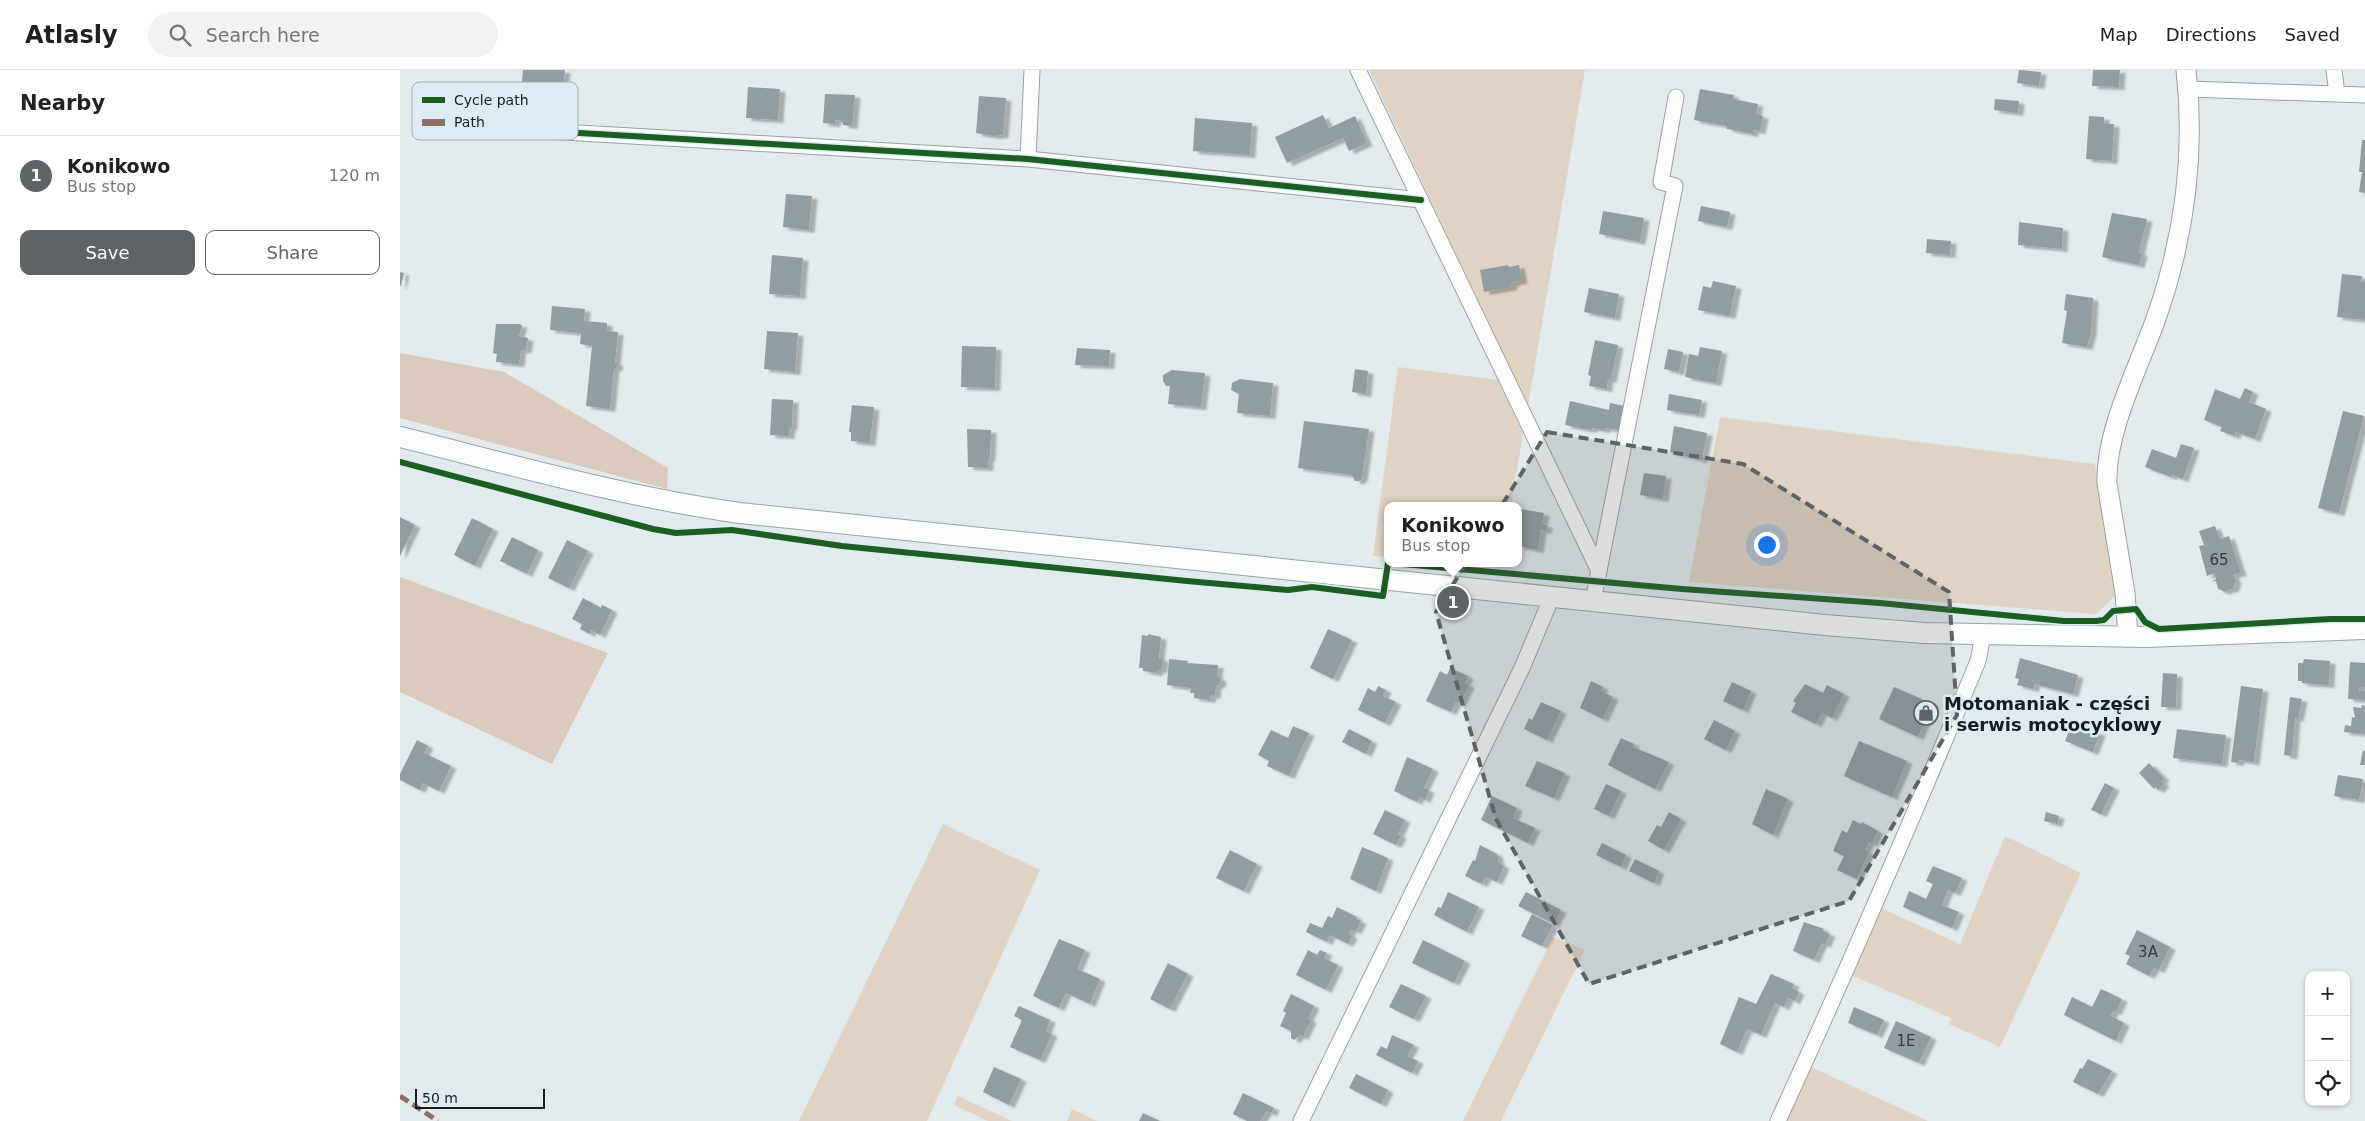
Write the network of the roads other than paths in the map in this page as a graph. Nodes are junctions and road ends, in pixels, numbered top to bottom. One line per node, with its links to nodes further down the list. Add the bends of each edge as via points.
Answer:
1 (1032, 70): 10 (street)
2 (1358, 70): 11 (street)
3 (2186, 70): 5 (street)
4 (2334, 70): 6 (street)
5 (2188, 89): 6 (street); 18 (street, via 2189,164 2184,216 2173,268 2106,465 2126,594)
6 (2337, 94): 7 (street)
7 (2365, 95)
8 (1676, 97): 13 (street, via 1662,182 1675,186)
9 (578, 132): 10 (street)
10 (1028, 159): 11 (street)
11 (1421, 200): 13 (street)
12 (400, 437): 14 (main road, via 632,494 740,513)
13 (1599, 571): 15 (street)
14 (1549, 597): 15 (main road); 19 (street, via 1522,668)
15 (1593, 601): 17 (main road, via 1873,629)
16 (2365, 629): 18 (main road)
17 (1983, 635): 18 (main road); 20 (street, via 1978,661 1910,824)
18 (2128, 637)
19 (1301, 1121)
20 (1778, 1121)

